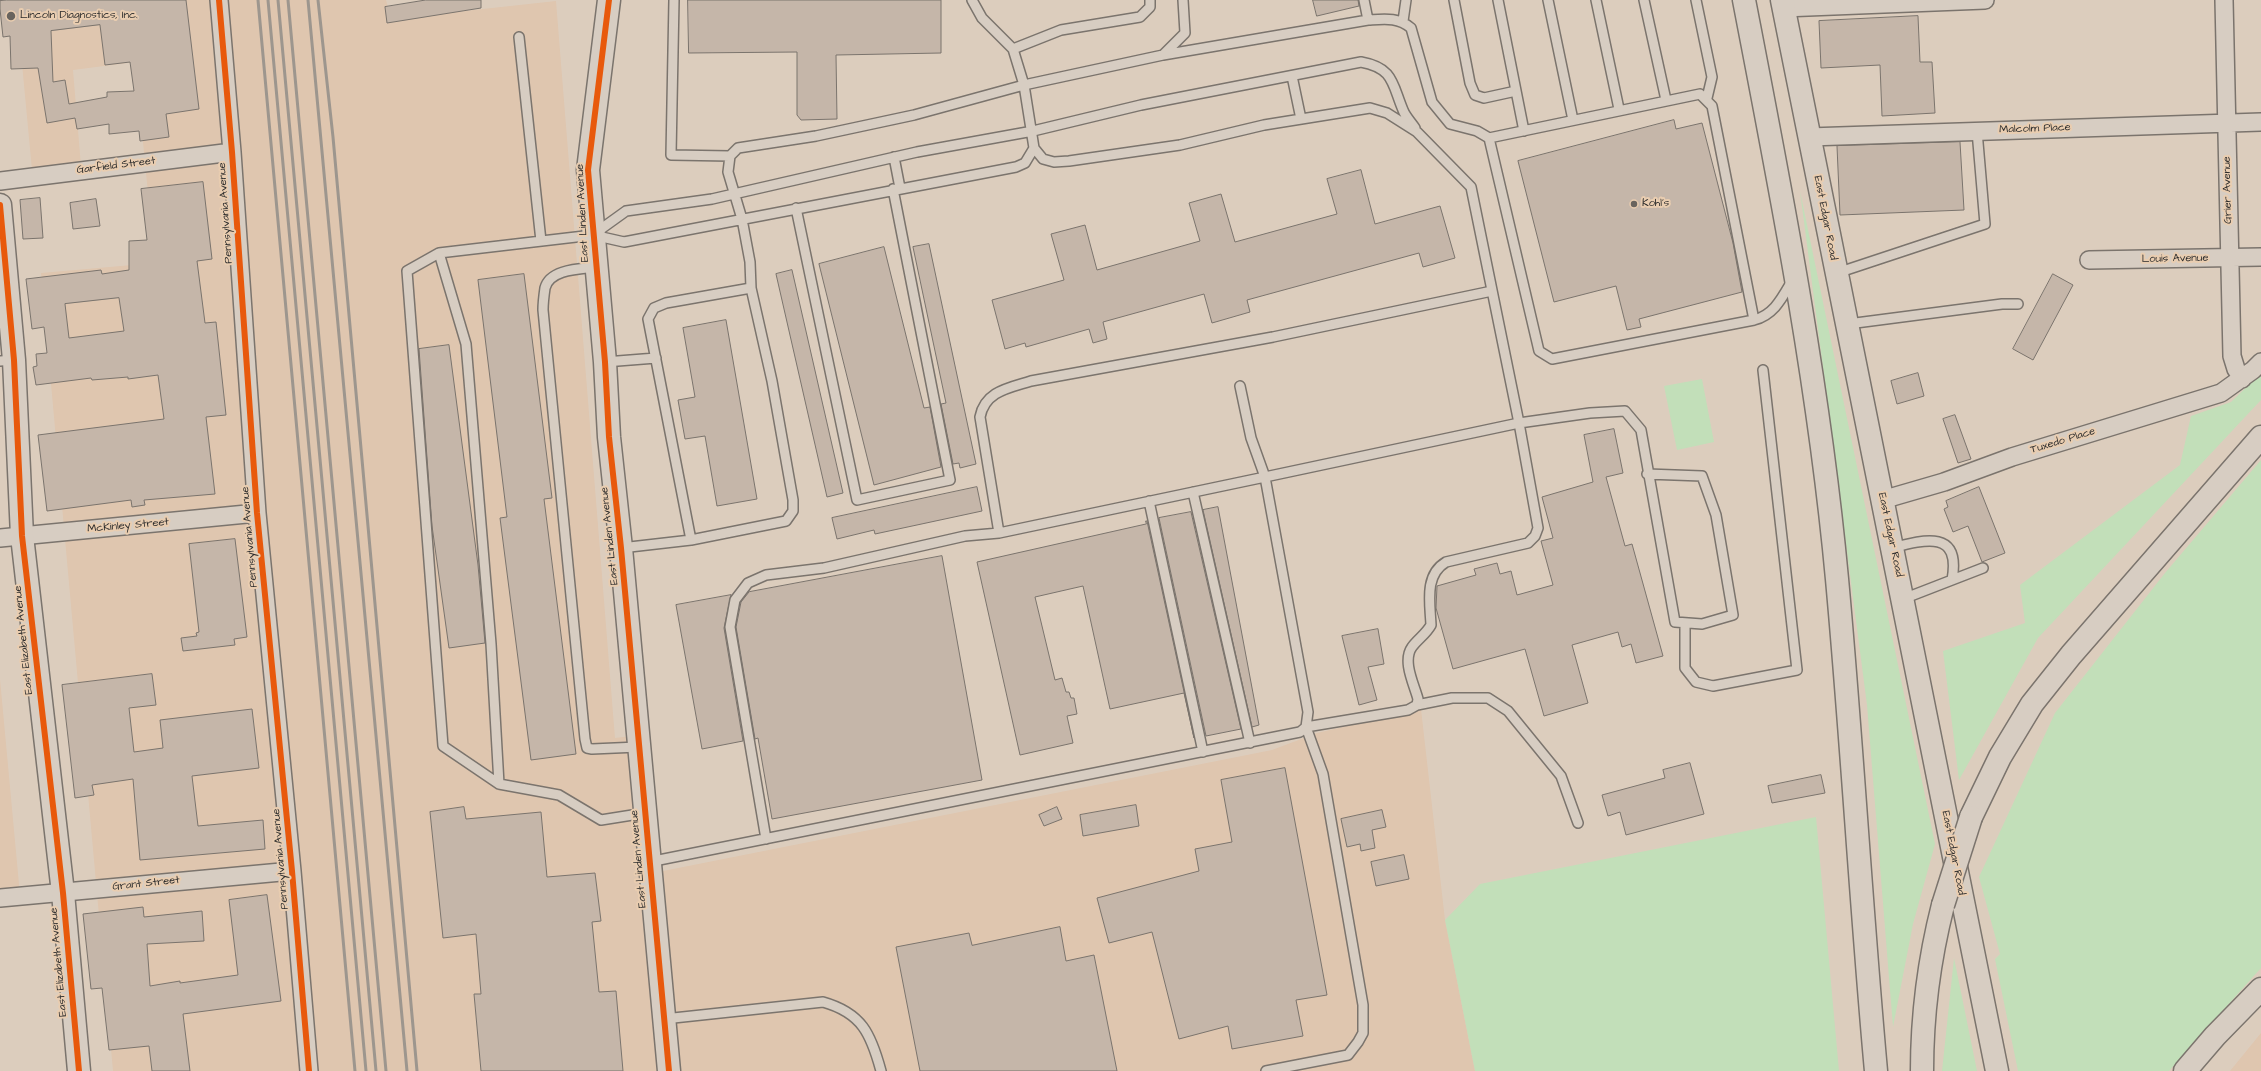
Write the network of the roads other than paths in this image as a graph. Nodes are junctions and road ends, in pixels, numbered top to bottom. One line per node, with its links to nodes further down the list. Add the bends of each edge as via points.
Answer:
1 (219, 0): 41 (street, Pennsylvania Avenue)
2 (609, 0): 50 (main road, East Linden Avenue, via 588,170)
3 (674, 0): 42 (lane, via 671,155)
4 (972, 0): 22 (lane, via 982,18)
5 (1150, 0): 22 (lane, via 1150,7 1140,17 1060,30)
6 (1183, 0): 23 (lane, via 1185,33)
7 (1364, 0): 19 (lane)
8 (1406, 0): 20 (lane)
9 (1454, 0): 26 (lane, via 1470,83 1475,95 1484,98)
10 (1498, 0): 26 (lane)
11 (1548, 0): 31 (lane)
12 (1596, 0): 29 (lane)
13 (1644, 0): 28 (lane)
14 (1696, 0): 27 (lane, via 1712,77)
15 (1744, 0): 57 (main road)
16 (1985, 0): 18 (street)
17 (2224, 0): 33 (street, Grier Avenue)
18 (1783, 4): 38 (main road, East Edgar Road)
19 (1368, 20): 20 (lane); 23 (lane)
20 (1403, 21): 39 (lane, via 1411,28 1432,102 1440,113 1450,124 1477,131)
21 (519, 37): 51 (lane)
22 (1013, 49): 25 (lane)
23 (1163, 55): 25 (lane)
24 (1292, 76): 30 (lane); 34 (lane, via 1141,105); 37 (lane, via 1361,62 1377,66 1389,74 1403,111)
25 (1024, 85): 34 (lane); 42 (lane, via 914,115 816,136 738,148)
26 (1516, 91): 35 (lane)
27 (1707, 98): 28 (lane, via 1700,94 1692,94); 62 (lane, via 1712,106)
28 (1666, 100): 29 (lane)
29 (1620, 110): 31 (lane)
30 (1301, 119): 37 (lane, via 1370,108 1387,113); 40 (lane, via 1180,145 1069,161 1054,162 1043,159)
31 (1573, 120): 35 (lane)
32 (2261, 122): 33 (street, Malcolm Place)
33 (2227, 123): 36 (street, Malcolm Place); 54 (street, Grier Avenue)
34 (1033, 131): 40 (lane); 43 (lane)
35 (1524, 131): 39 (lane)
36 (1978, 131): 38 (street, Malcolm Place); 58 (lane, via 1985,224)
37 (1417, 132): 60 (lane, via 1471,187)
38 (1809, 137): 58 (main road, East Edgar Road)
39 (1489, 138): 62 (lane, via 1539,351 1552,359)
40 (1034, 148): 45 (lane, via 1025,163 1016,167)
41 (232, 152): 44 (street, Garfield Street); 79 (street, Pennsylvania Avenue)
42 (730, 156): 46 (lane, via 728,172)
43 (894, 157): 45 (lane); 46 (lane)
44 (0, 181)
45 (897, 188): 48 (lane); 48 (lane, via 950,480 857,500)
46 (735, 193): 49 (lane); 50 (lane, via 712,199 626,211)
47 (0, 206): 63 (main road, East Elizabeth Avenue)
48 (796, 208): 49 (lane)
49 (742, 219): 50 (lane, via 624,242); 59 (lane, via 750,262)
50 (593, 235): 51 (lane); 56 (main road, East Linden Avenue)
51 (542, 241): 52 (lane)
52 (439, 253): 95 (lane, via 466,344 491,644); 95 (lane, via 407,271 443,746)
53 (2261, 257): 54 (street, Louis Avenue)
54 (2229, 258): 55 (street, Louis Avenue); 70 (street, Grier Avenue, via 2232,356)
55 (2089, 260)
56 (596, 267): 67 (main road, East Linden Avenue); 93 (lane, via 567,271 555,276 546,286 542,310 585,739 587,748 592,749)
57 (1796, 272): 62 (lane, via 1772,311); 110 (main road, via 1815,394 1837,578)
58 (1836, 273): 64 (main road, East Edgar Road)
59 (751, 288): 65 (lane, via 666,303 654,308 648,320); 83 (lane, via 772,381 793,511 786,521)
60 (1492, 291): 72 (lane); 80 (lane, via 1273,337 1031,380 998,392 982,405 980,417)
61 (2018, 304): 64 (lane)
62 (1754, 320)
63 (5, 323): 66 (main road, East Elizabeth Avenue)
64 (1848, 324): 77 (main road, East Edgar Road)
65 (656, 358): 67 (lane); 83 (lane)
66 (7, 360): 81 (main road, East Elizabeth Avenue)
67 (605, 362): 84 (main road, East Linden Avenue, via 609,437)
68 (2261, 362): 70 (street, Tuxedo Place)
69 (1763, 370): 89 (lane, via 1797,670 1713,686 1696,682 1685,668)
70 (2242, 379): 77 (street, Tuxedo Place, via 2221,393)
71 (1240, 386): 75 (lane, via 1251,438)
72 (1519, 423): 74 (lane, via 1625,411 1641,430); 75 (lane); 90 (lane, via 1538,528 1528,543 1446,562 1433,574 1430,586 1431,625 1408,655 1418,699)
73 (2261, 437): 111 (main road, bridge, via 2071,655 2032,704 2000,757 1971,817 1943,905 1925,994)
74 (1647, 474): 89 (lane, via 1664,553 1675,622); 89 (lane, via 1702,476 1716,515 1733,615 1702,624)
75 (1265, 477): 76 (lane); 91 (lane, via 1308,712)
76 (1193, 492): 78 (lane); 92 (lane)
77 (1882, 500): 85 (main road, East Edgar Road)
78 (1149, 501): 80 (lane); 94 (lane)
79 (257, 513): 81 (street, McKinley Street); 100 (street, Pennsylvania Avenue)
80 (999, 533): 98 (lane, via 965,536 824,568 766,575 748,583 736,600 730,627)
81 (22, 536): 82 (street, McKinley Street); 101 (main road, East Elizabeth Avenue)
82 (0, 538)
83 (691, 540): 84 (lane)
84 (622, 548): 93 (main road, East Linden Avenue)
85 (1892, 548): 87 (lane, via 1923,540 1937,540 1948,547 1952,554); 88 (main road, East Edgar Road)
86 (1983, 568): 87 (lane)
87 (1952, 580): 88 (lane)
88 (1903, 599): 112 (main road, East Edgar Road)
89 (1685, 623)
90 (1417, 705): 91 (lane, via 1408,710); 97 (lane, via 1452,698 1488,698 1508,711 1561,776)
91 (1306, 727): 92 (lane, via 1291,736); 109 (lane, via 1323,774 1364,1022 1358,1042 1348,1055)
92 (1250, 743): 94 (lane)
93 (638, 747): 96 (main road, East Linden Avenue)
94 (1204, 752): 98 (lane)
95 (499, 784): 96 (lane, via 560,795 601,820)
96 (645, 813): 99 (main road, East Linden Avenue)
97 (1578, 823)
98 (766, 839): 99 (lane)
99 (649, 862): 104 (main road, East Linden Avenue)
100 (292, 871): 101 (street, Grant Street); 106 (street, Pennsylvania Avenue)
101 (63, 892): 102 (street, Grant Street); 105 (main road, East Elizabeth Avenue)
102 (0, 898)
103 (2261, 989): 113 (main road)
104 (664, 1019): 107 (main road, East Linden Avenue); 108 (lane, via 823,1002 841,1007 856,1019 873,1042)
105 (79, 1071)
106 (309, 1071)
107 (669, 1071)
108 (881, 1071)
109 (1266, 1071)
110 (1876, 1071)
111 (1922, 1071)
112 (1997, 1071)
113 (2185, 1071)

